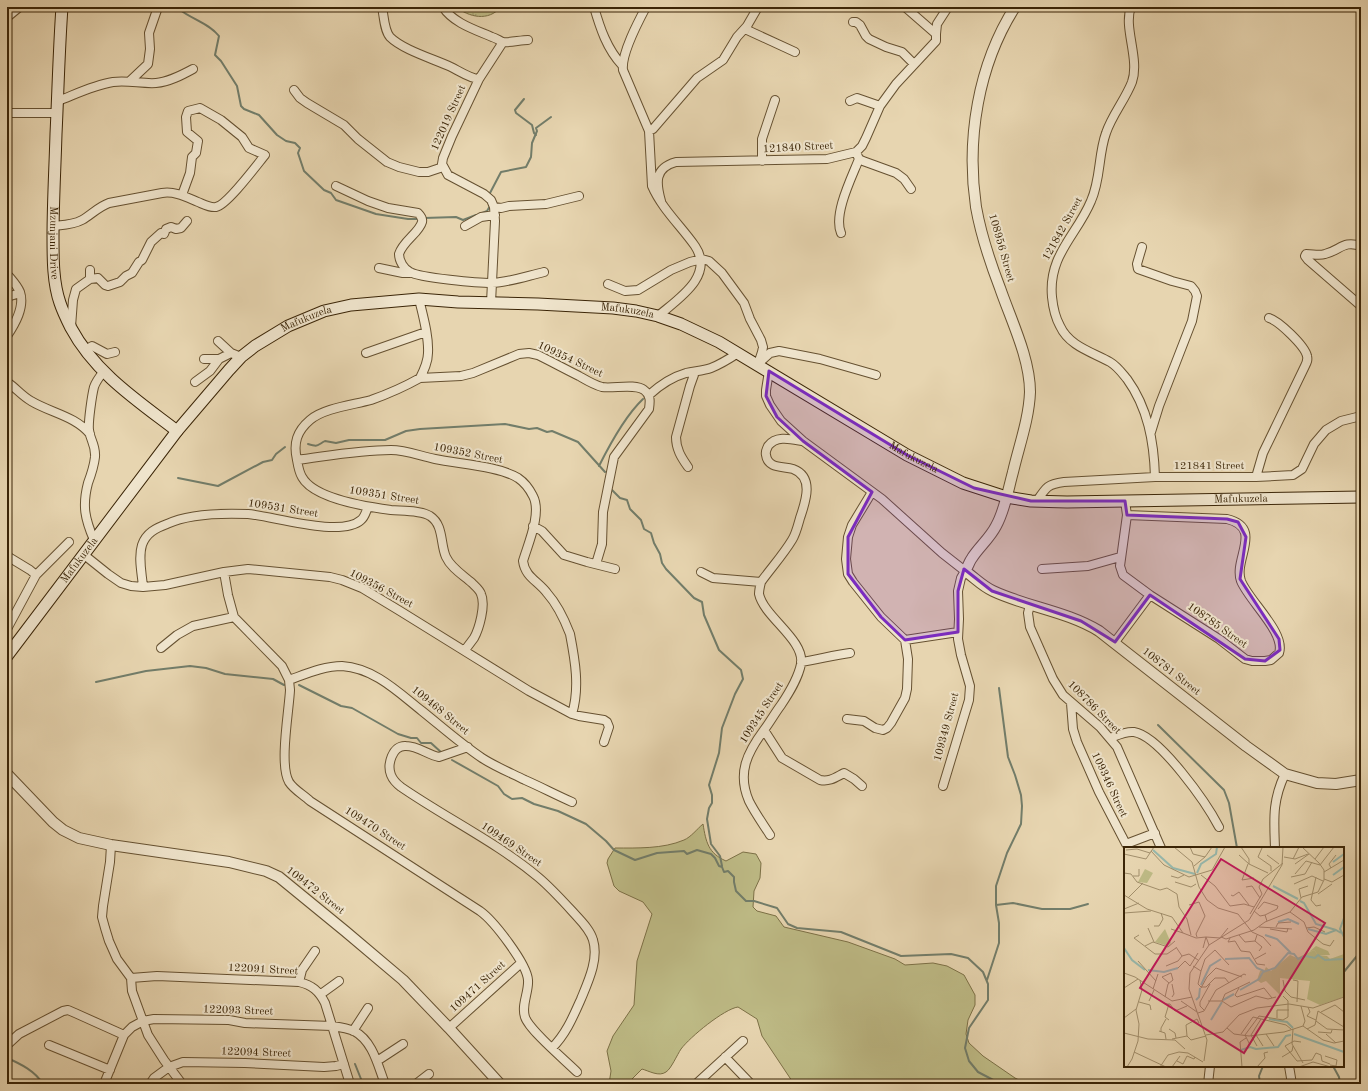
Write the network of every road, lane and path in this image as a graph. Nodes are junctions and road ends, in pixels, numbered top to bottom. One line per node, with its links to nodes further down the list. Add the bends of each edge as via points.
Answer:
1 (18, 7): 13 (street)
2 (62, 7): 27 (main road, Mzunjani Drive)
3 (158, 7): 24 (street, via 149,33 148,64)
4 (382, 7): 23 (street, via 391,38 401,45)
5 (442, 7): 18 (street, via 454,18)
6 (594, 7): 21 (street, via 609,48)
7 (646, 7): 21 (street)
8 (758, 7): 15 (street)
9 (905, 7): 16 (street)
10 (948, 7): 16 (street, via 937,24)
11 (1016, 7): 94 (street, 108956 Street, via 989,60 975,125 972,155 977,208 984,242 1019,343 1029,382 1026,420)
12 (1131, 7): 86 (street, 121842 Street, via 1129,16 1133,52 1132,80 1110,122 1103,142 1094,194 1052,273 1052,290 1054,310 1064,333 1078,346 1112,363 1120,370 1141,402)
13 (7, 16)
14 (853, 22): 20 (street, via 860,25 870,39 902,52)
15 (745, 29): 19 (street); 32 (street, via 723,60 697,78)
16 (936, 34): 20 (street, via 934,44)
17 (528, 40): 18 (street)
18 (502, 42): 23 (street, 122019 Street)
19 (795, 52)
20 (914, 64): 29 (street)
21 (622, 65): 32 (street)
22 (193, 69): 24 (street, via 160,82)
23 (479, 79): 35 (street, 122019 Street, via 443,158)
24 (130, 81): 27 (street, via 97,86)
25 (294, 90): 35 (street, via 307,103 344,125 387,162 419,172)
26 (775, 100): 34 (street, via 762,139)
27 (58, 101): 31 (main road, Mzunjani Drive)
28 (850, 101): 29 (street, via 857,98)
29 (880, 106): 33 (street)
30 (7, 113): 31 (street)
31 (57, 113): 43 (main road, Mzunjani Drive)
32 (649, 131): 40 (street, via 651,181 654,192)
33 (858, 156): 34 (street, 121840 Street); 37 (street, via 863,161 896,173); 45 (street, via 840,214)
34 (762, 160): 40 (street, 121840 Street, via 671,163 658,177)
35 (443, 167): 41 (street, 122019 Street, via 448,175 475,188 491,200)
36 (336, 186): 52 (street, via 388,208 418,213 422,222 399,254 401,262)
37 (911, 189)
38 (182, 195): 38 (street, via 214,208 220,206 265,155 249,148 242,137 221,120 200,108 188,111 187,132 198,141); 43 (street, via 169,192 109,203 77,223)
39 (579, 196): 41 (street, via 546,204 509,206)
40 (661, 201): 48 (street, via 695,246)
41 (494, 211): 44 (street); 55 (street)
42 (187, 221): 54 (street, via 181,228 171,227 166,229 164,234 161,233 152,242 132,273 120,282 108,286 98,278)
43 (53, 226): 64 (main road, Mzunjani Drive, via 56,282 60,303)
44 (465, 226)
45 (841, 233)
46 (1361, 246): 61 (street, via 1348,244 1326,254 1305,256)
47 (1142, 247): 86 (street, via 1137,264 1138,270 1191,286 1197,296 1190,326)
48 (701, 260): 56 (street, via 671,270 638,290 625,290); 62 (street, via 698,275 692,286); 75 (street, via 716,266 744,303 763,347)
49 (379, 268): 52 (street)
50 (90, 270): 54 (street)
51 (544, 272): 55 (street)
52 (410, 273): 55 (street)
53 (7, 274): 57 (street)
54 (90, 279): 64 (street, via 76,289)
55 (492, 283): 60 (street)
56 (608, 284)
57 (20, 293): 58 (street); 66 (street, via 22,300)
58 (7, 298)
59 (419, 299): 60 (main road, Mafukuzela); 65 (street); 72 (main road, Mafukuzela, via 351,305 324,312 296,322)
60 (491, 303): 62 (main road, Mafukuzela, via 613,308)
61 (1361, 306)
62 (658, 316): 71 (main road, Mafukuzela, via 681,324)
63 (1269, 318): 92 (street, via 1296,340 1305,350 1308,359 1263,453)
64 (71, 328): 68 (main road, Mzunjani Drive)
65 (426, 332): 70 (street); 80 (street, via 428,354)
66 (7, 336)
67 (218, 341): 72 (street)
68 (85, 350): 69 (street, via 92,346 107,354); 76 (main road, Mzunjani Drive)
69 (115, 352)
70 (366, 353)
71 (738, 353): 75 (main road, Mafukuzela); 78 (street, via 712,368)
72 (236, 355): 74 (street); 85 (main road, Mafukuzela)
73 (204, 359): 74 (street)
74 (220, 359): 82 (street, via 210,371)
75 (758, 364): 77 (main road, Mafukuzela); 79 (street, via 770,353 779,351 820,359)
76 (104, 371): 85 (main road, Mzunjani Drive); 87 (street, via 93,392)
77 (769, 371): 88 (street, via 766,396 770,405 777,417); 94 (main road, Mafukuzela, via 935,470 968,486)
78 (695, 372): 83 (street, via 670,380); 90 (street, via 676,437 679,454)
79 (876, 375)
80 (420, 378): 83 (street, 109354 Street, via 461,376 519,354 529,353 538,355 601,387 640,388); 89 (street, 109351 Street, via 384,396 312,418 300,431 295,444)
81 (7, 382): 87 (street, via 32,402 72,419)
82 (195, 382)
83 (649, 395): 106 (street, via 649,409 614,457 603,512 602,544)
84 (1361, 416): 92 (street, 121841 Street, via 1341,421 1326,430 1314,444 1302,469 1296,473)
85 (177, 431): 101 (main road, Mafukuzela)
86 (1150, 433): 91 (street, 121842 Street)
87 (90, 435): 101 (street, via 95,445 95,456 85,514)
88 (803, 441): 93 (street); 113 (street, via 779,438 766,450 771,464 801,474 807,492 792,539)
89 (297, 460): 98 (street, 109351 Street, via 302,478 320,493); 100 (street, 109352 Street, via 352,453 405,451 435,459 501,470 519,478 534,497)
90 (688, 467)
91 (1155, 477): 92 (street, 121841 Street); 96 (street, 121841 Street, via 1055,483 1047,487)
92 (1256, 477)
93 (872, 492): 109 (street); 121 (street, via 852,525 848,537 848,574 881,618)
94 (1006, 497): 96 (main road, Mafukuzela); 109 (street, 109349 Street, via 995,528)
95 (1361, 497): 97 (main road, Mafukuzela)
96 (1037, 501): 97 (main road, Mafukuzela)
97 (1125, 501): 99 (street, 108785 Street)
98 (368, 507): 114 (street, 109531 Street, via 360,521 344,526 308,525 249,514 179,518 154,529 142,545); 124 (street, 109351 Street, via 424,514 435,521 440,529 447,559 476,586 483,602 478,627)
99 (1127, 515): 105 (street, 108785 Street); 115 (street, 108785 Street, via 1228,519 1242,525 1246,537 1240,579 1279,639 1279,653 1271,660 1245,659 1219,639)
100 (534, 526): 106 (street, via 564,554); 130 (street, 109352 Street, via 523,561 524,567 530,578 551,597 570,634 577,689)
101 (94, 540): 103 (main road, Mafukuzela)
102 (69, 542): 112 (street)
103 (83, 554): 114 (street, 109356 Street, via 121,583); 126 (main road, Mafukuzela)
104 (7, 556): 112 (street)
105 (1120, 557): 107 (street, via 1088,566); 115 (street, 108785 Street, via 1123,575)
106 (596, 564): 108 (street)
107 (1042, 569)
108 (615, 570)
109 (965, 571): 116 (street, 108781 Street, via 979,584 992,591); 120 (street, 109349 Street, via 958,591)
110 (224, 572): 114 (street, 109356 Street); 118 (street, 109470 Street); 124 (street, 109356 Street, via 248,569 342,580 362,588)
111 (700, 572): 113 (street, via 713,578)
112 (36, 575): 117 (street)
113 (761, 582): 127 (street, via 759,593 762,600 795,644)
114 (143, 587)
115 (1150, 595): 122 (street)
116 (1030, 605): 122 (street, 108781 Street, via 1081,621); 129 (street, 108786 Street, via 1029,623 1039,650 1056,686)
117 (9, 617): 119 (street)
118 (234, 617): 123 (street, via 193,626); 128 (street, 109470 Street, via 278,661)
119 (7, 629)
120 (958, 632): 121 (street); 140 (street, 109349 Street, via 959,646 970,686 969,700)
121 (905, 640): 131 (street, via 908,659 907,689 905,698 891,723 883,730 864,721)
122 (1115, 642): 137 (street, 108781 Street)
123 (161, 648)
124 (464, 650): 130 (street, 109356 Street, via 529,692)
125 (850, 653): 127 (street)
126 (7, 656)
127 (801, 662): 132 (street, 109345 Street, via 787,696)
128 (289, 680): 135 (street, 109468 Street, via 329,667 341,666 362,670 389,684); 150 (street, 109470 Street, via 285,768 293,787 310,801 484,914 502,934)
129 (1071, 703): 133 (street, 108786 Street); 146 (street, 109346 Street, via 1073,730 1077,742)
130 (572, 714): 134 (street, 109356 Street, via 607,722 609,727)
131 (847, 719)
132 (764, 730): 139 (street, via 782,758 788,762 820,780 832,780 844,773); 144 (street, 109345 Street, via 750,750 744,778 750,802)
133 (1110, 738): 142 (street, via 1130,732 1150,738 1180,771); 143 (street, 108786 Street, via 1122,755)
134 (604, 742)
135 (468, 747): 141 (street, 109468 Street, via 498,767); 165 (street, 109469 Street, via 439,757 414,747 400,746 394,751 389,765 391,774 401,787 537,876 576,916 592,937 594,948 591,972 569,1026)
136 (7, 774): 145 (street, 109472 Street, via 63,830 79,838)
137 (1285, 774): 138 (street, 108781 Street, via 1317,783 1336,784); 148 (street, via 1275,804)
138 (1361, 780)
139 (862, 786)
140 (943, 786)
141 (572, 802)
142 (1219, 827)
143 (1155, 833): 146 (street, 109346 Street); 147 (street, 108786 Street)
144 (770, 835)
145 (111, 845): 151 (street, via 102,917 109,941); 158 (street, 109472 Street, via 229,862 256,867 272,874 383,962)
146 (1126, 846)
147 (1161, 847)
148 (1275, 847)
149 (315, 951): 153 (street, via 302,970)
150 (521, 963): 158 (street, 109471 Street); 165 (street, 109470 Street, via 528,978 525,1016)
151 (131, 978): 153 (street, 122091 Street, via 158,976); 156 (street, via 132,991)
152 (340, 981): 154 (street)
153 (299, 982): 154 (street, 122091 Street, via 311,986)
154 (321, 994): 157 (street)
155 (368, 1008): 159 (street)
156 (143, 1021): 157 (street, 122093 Street, via 229,1020 245,1023); 160 (street); 169 (street, via 156,1049)
157 (332, 1026): 159 (street, 122093 Street); 168 (street)
158 (449, 1028): 181 (street, 109472 Street)
159 (353, 1031): 167 (street, via 363,1038)
160 (124, 1035): 162 (street, via 68,1010 19,1034); 172 (street)
161 (742, 1041): 166 (street)
162 (7, 1044)
163 (403, 1044): 167 (street)
164 (49, 1045): 172 (street)
165 (552, 1048): 173 (street, 109470 Street)
166 (725, 1057): 182 (street); 183 (street)
167 (377, 1061): 179 (street)
168 (344, 1064): 169 (street, 122094 Street, via 324,1067 183,1062); 178 (street)
169 (169, 1067): 176 (street); 177 (street)
170 (1210, 1067): 184 (street)
171 (1289, 1067): 185 (street)
172 (110, 1070): 175 (street)
173 (578, 1072)
174 (429, 1074): 180 (street)
175 (104, 1084)
176 (150, 1084)
177 (182, 1084)
178 (350, 1084)
179 (385, 1084)
180 (416, 1084)
181 (500, 1084)
182 (696, 1084)
183 (751, 1084)
184 (1208, 1084)
185 (1292, 1084)

